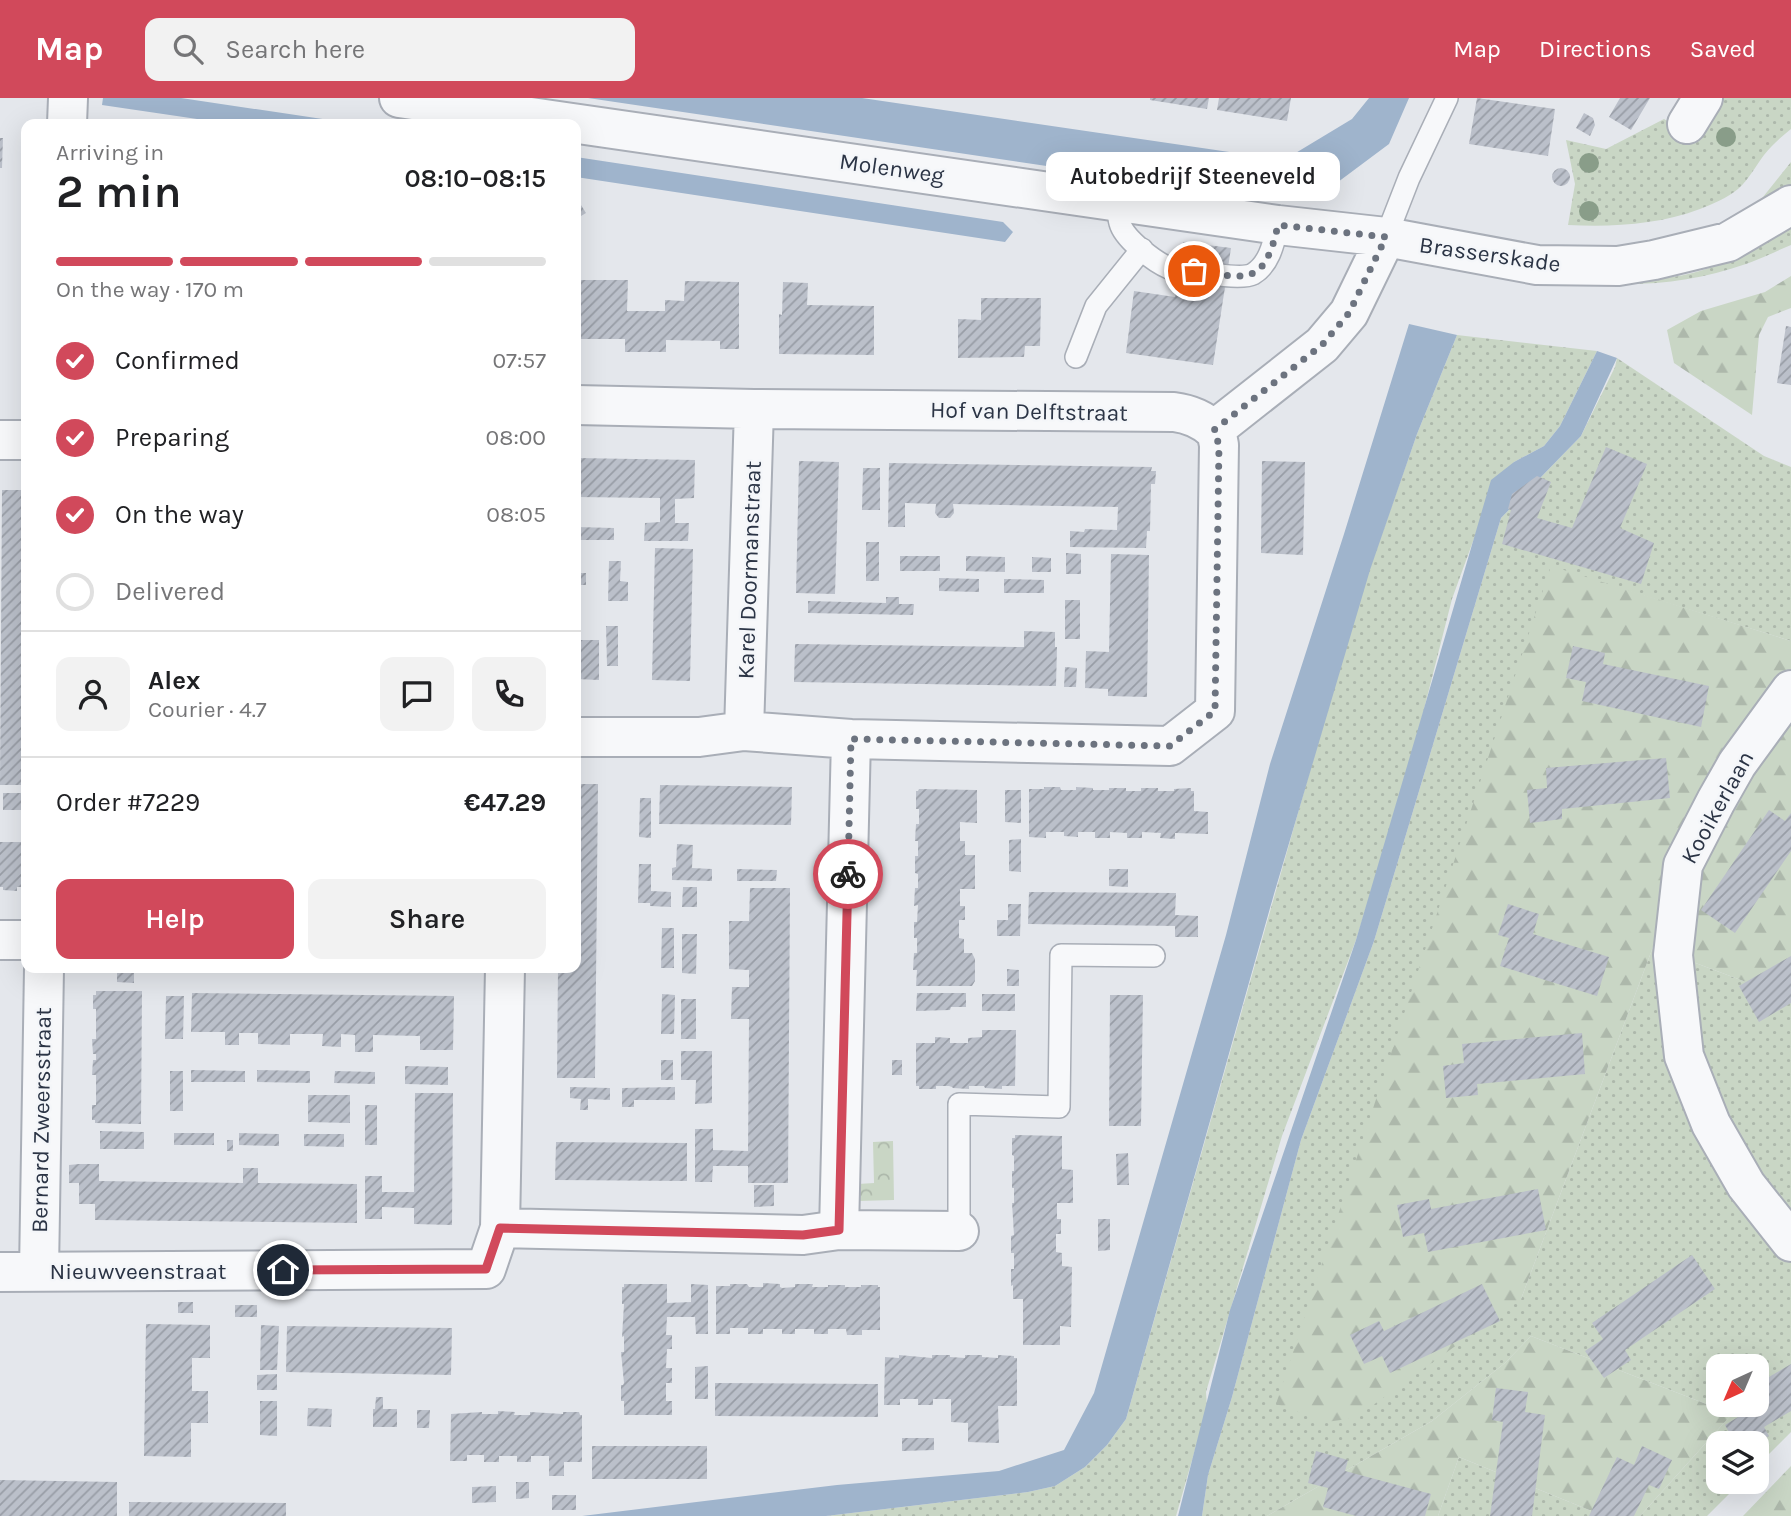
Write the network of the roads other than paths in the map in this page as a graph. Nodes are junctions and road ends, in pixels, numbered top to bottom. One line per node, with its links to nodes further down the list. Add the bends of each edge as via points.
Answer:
1 (68, 98): 4 (street)
2 (399, 98): 5 (street, Molenweg)
3 (1447, 98): 10 (lane)
4 (67, 119)
5 (547, 119)
6 (581, 124): 7 (street, Molenweg)
7 (1117, 200): 9 (street, Molenweg); 11 (lane, via 1120,225)
8 (1791, 205): 10 (street, Brasserskade, via 1728,242 1618,266 1537,265)
9 (1278, 225): 10 (street, Molenweg); 11 (lane, via 1265,261 1254,274 1242,277 1169,268)
10 (1386, 237): 15 (street, via 1337,330)
11 (1142, 249): 12 (lane, via 1096,306)
12 (1076, 357)
13 (581, 405): 14 (street, Hof van Delftstraat)
14 (754, 409): 15 (street, Hof van Delftstraat, via 1174,412 1187,413); 19 (street, Karel Doormanstraat)
15 (1214, 430): 21 (street, via 1219,445 1215,711 1170,746)
16 (0, 440): 17 (street)
17 (21, 440)
18 (1791, 690): 30 (street, Kooikerlaan, via 1737,764 1683,866 1673,955 1684,1056 1711,1124 1746,1185)
19 (744, 731): 20 (street, via 699,737); 21 (street)
20 (581, 737)
21 (851, 739): 28 (street)
22 (0, 940): 23 (street)
23 (21, 940)
24 (1154, 956): 29 (lane, via 1061,955 1059,1107 958,1104)
25 (44, 973): 31 (street, Bernard Zweersstraat)
26 (505, 973): 27 (street)
27 (500, 1228): 28 (street, via 803,1235); 31 (street, Nieuwveenstraat, via 486,1269)
28 (839, 1230): 29 (street)
29 (959, 1231)
30 (1791, 1242)
31 (39, 1271): 32 (street, Nieuwveenstraat)
32 (0, 1272)

